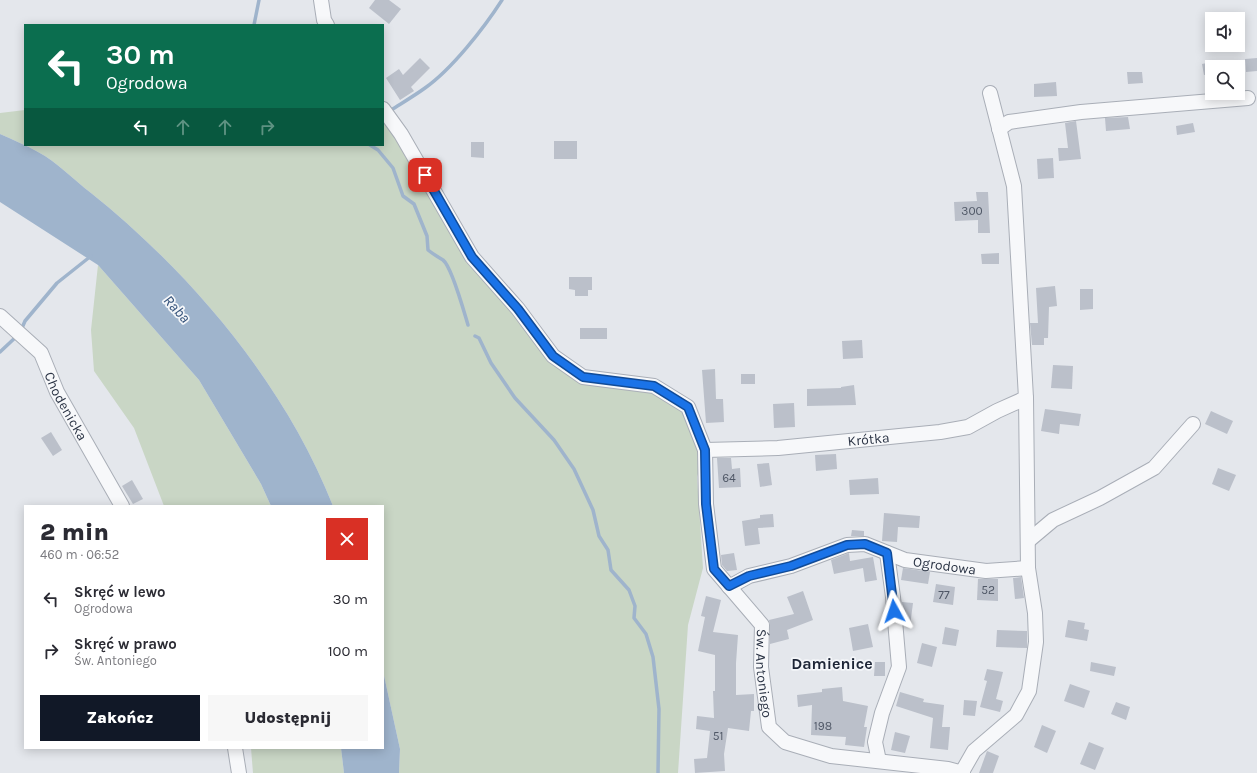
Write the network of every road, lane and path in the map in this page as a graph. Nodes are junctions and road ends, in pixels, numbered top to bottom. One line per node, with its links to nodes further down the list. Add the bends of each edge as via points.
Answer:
1 (322, 0): 2 (street)
2 (326, 24)
3 (990, 93): 6 (street)
4 (1248, 98): 6 (street, via 1074,113 1009,122)
5 (384, 110): 10 (street, Św. Antoniego, via 401,134 472,257 518,309 553,356 583,377 654,386 688,407)
6 (999, 129): 8 (street, via 1014,186)
7 (0, 316): 11 (street, Chodenicka, via 41,353 57,392)
8 (1026, 398): 10 (street, Krótka, via 968,427 940,432 778,448); 12 (street)
9 (1193, 424): 12 (street, via 1154,468 1053,520)
10 (705, 450): 15 (street, Św. Antoniego, via 706,504 714,569)
11 (121, 505)
12 (1028, 541): 14 (street)
13 (887, 553): 14 (street, Ogrodowa, via 905,560 986,571); 15 (street, Ogrodowa, via 865,544 847,545 791,566 749,576); 17 (street, via 894,597 899,667 882,713 875,742)
14 (1028, 568): 18 (street, via 1035,613 1036,642 1029,691 1016,714 974,751)
15 (729, 586): 17 (street, Św. Antoniego, via 762,625 760,667 769,727 785,742 831,756)
16 (235, 749): 19 (street)
17 (879, 761): 18 (street, Św. Antoniego)
18 (963, 772)
19 (239, 773)

